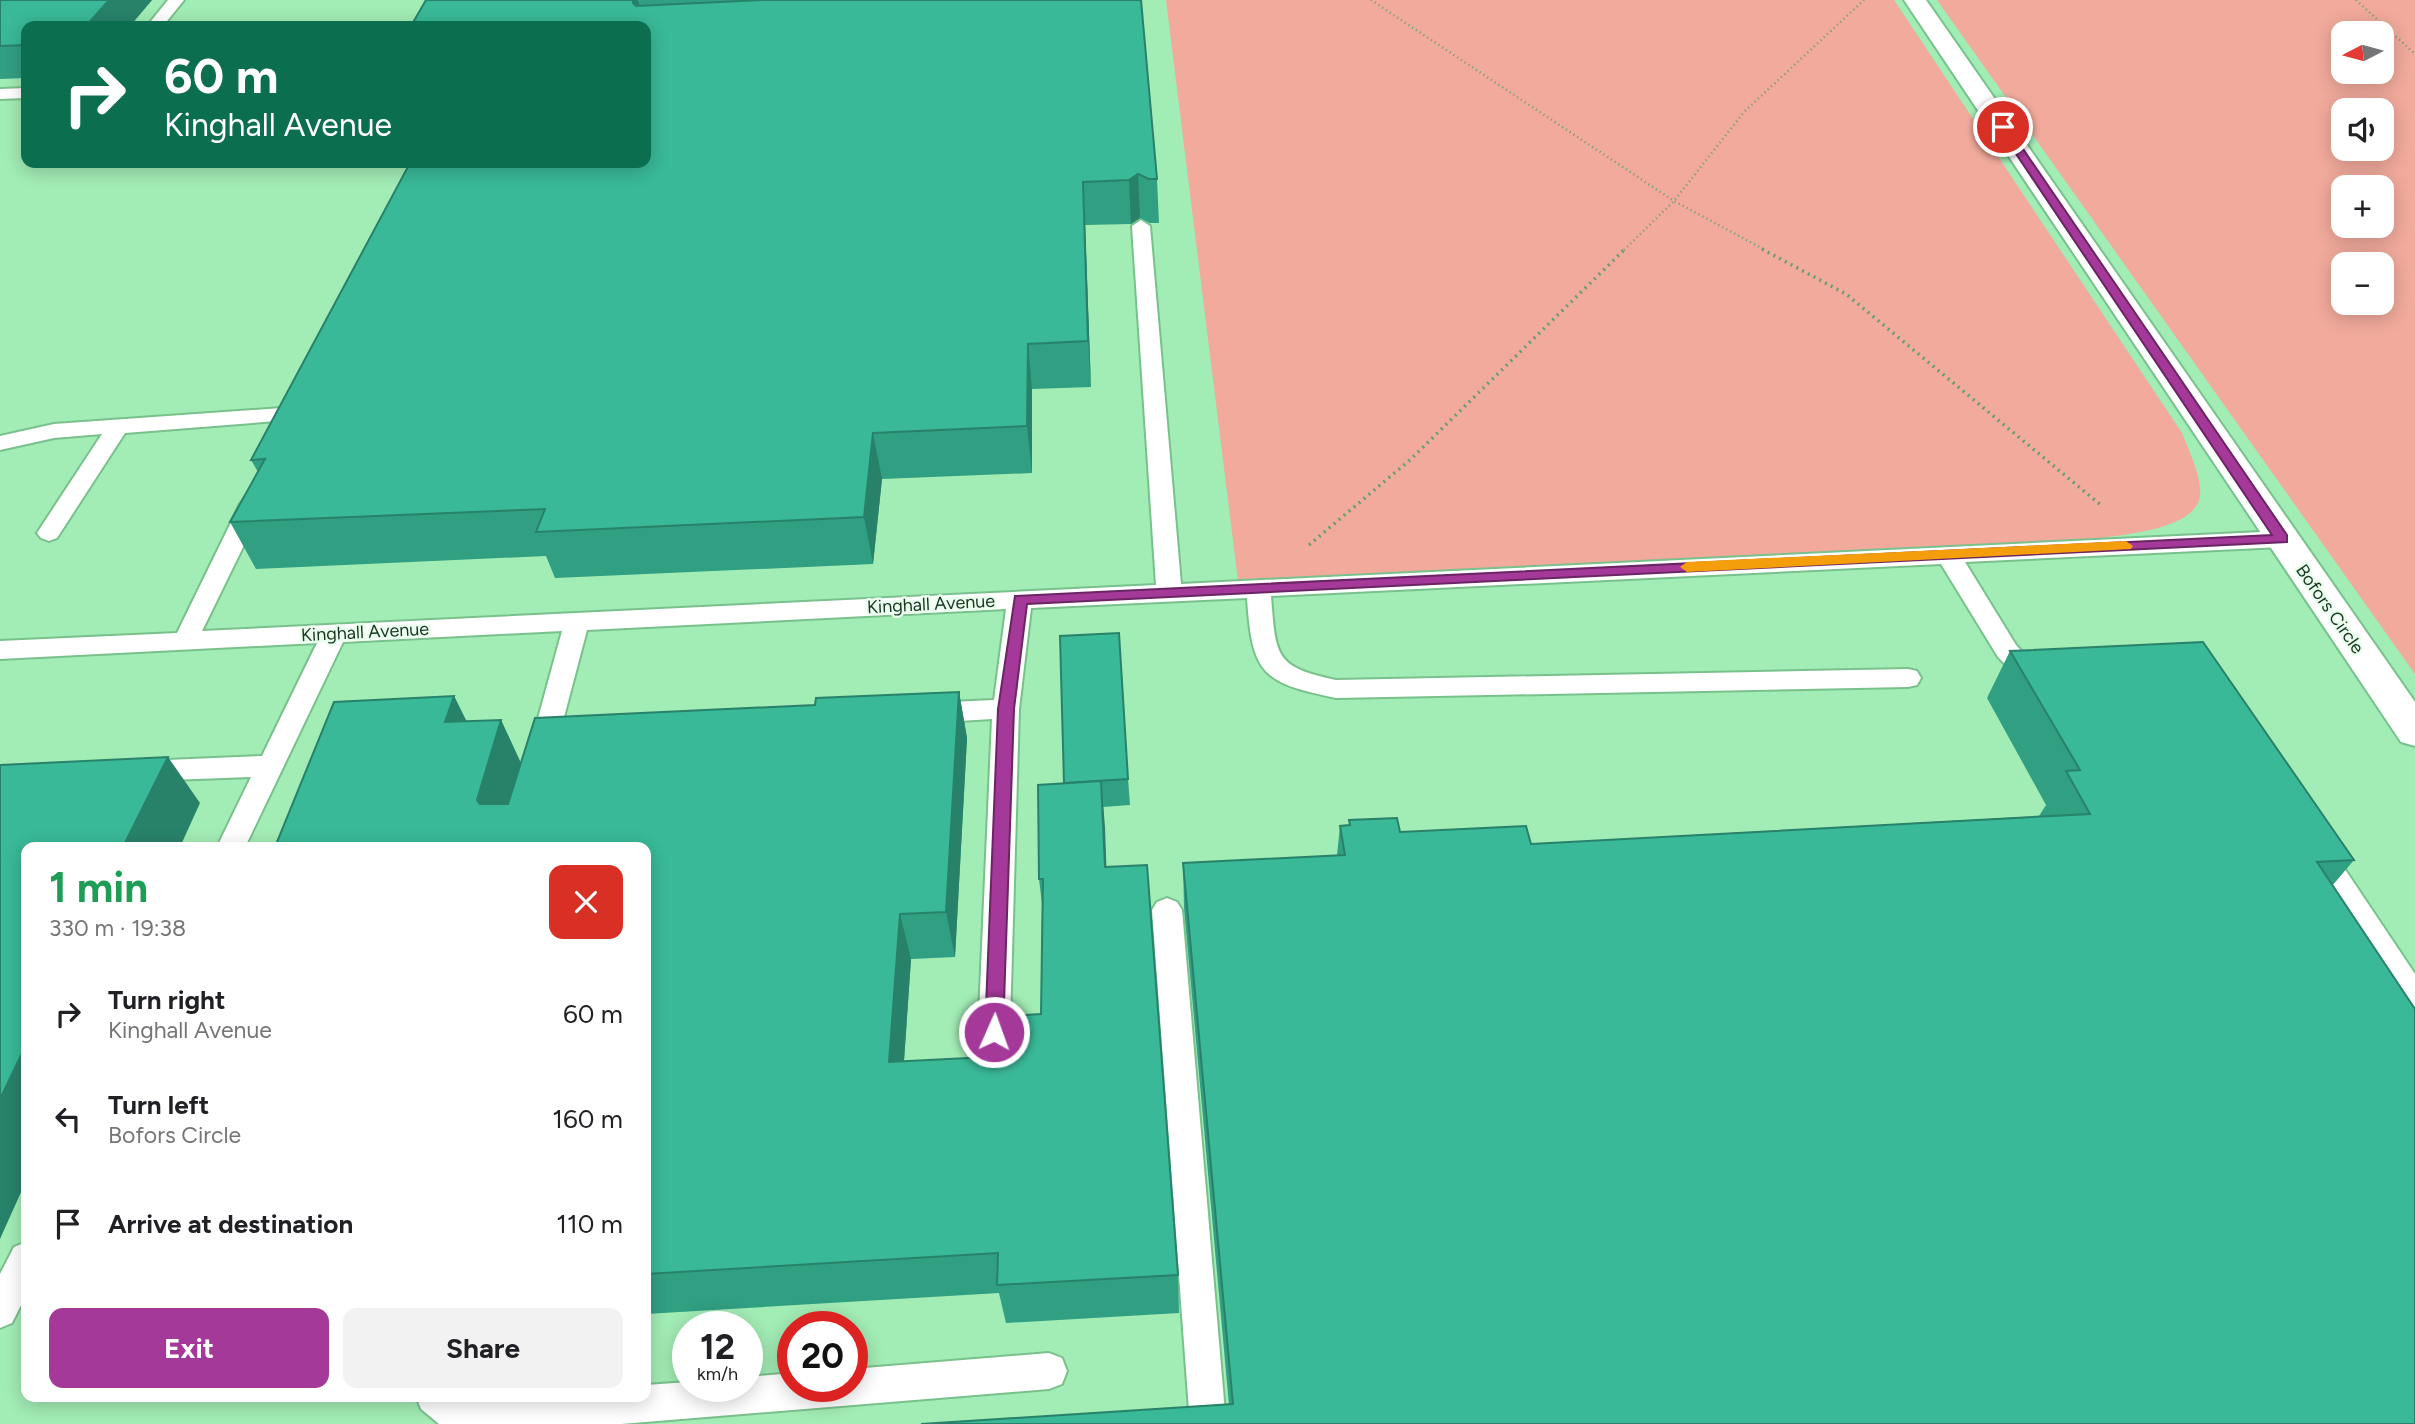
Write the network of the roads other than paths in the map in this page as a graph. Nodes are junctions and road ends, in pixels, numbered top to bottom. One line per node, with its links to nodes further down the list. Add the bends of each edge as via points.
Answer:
1 (176, 0): 3 (lane)
2 (1915, 0): 12 (street, Bofors Circle)
3 (159, 21)
4 (21, 93): 5 (lane)
5 (0, 94)
6 (1141, 226): 15 (lane)
7 (118, 426): 8 (lane, via 298,407); 9 (lane, via 54,431); 11 (lane)
8 (284, 438)
9 (0, 443)
10 (261, 485): 19 (lane)
11 (49, 533)
12 (2282, 539): 13 (lane, Kinghall Avenue); 27 (street, Bofors Circle)
13 (1948, 555): 14 (lane, Kinghall Avenue); 21 (lane, via 2018,663 2033,669)
14 (1258, 587): 15 (lane, Kinghall Avenue); 22 (lane, via 1262,640 1269,662 1300,683 1336,689)
15 (1169, 592): 16 (lane, Kinghall Avenue)
16 (1020, 599): 17 (lane, Kinghall Avenue); 23 (lane)
17 (577, 621): 18 (lane, Kinghall Avenue); 26 (lane)
18 (335, 633): 19 (lane, Kinghall Avenue); 28 (lane)
19 (185, 641): 20 (lane, Kinghall Avenue)
20 (0, 650)
21 (2058, 669)
22 (1908, 678)
23 (1006, 709): 24 (lane); 35 (lane)
24 (905, 714)
25 (575, 730): 26 (lane)
26 (547, 732): 29 (lane)
27 (2415, 732)
28 (270, 766): 30 (lane); 32 (lane)
29 (537, 770)
30 (122, 772)
31 (2307, 835): 34 (lane)
32 (233, 842)
33 (1167, 910): 40 (lane)
34 (2415, 999)
35 (993, 1059)
36 (21, 1269): 37 (lane)
37 (0, 1311)
38 (1049, 1371): 39 (lane, via 493,1416 458,1416)
39 (441, 1402)
40 (1208, 1424)

